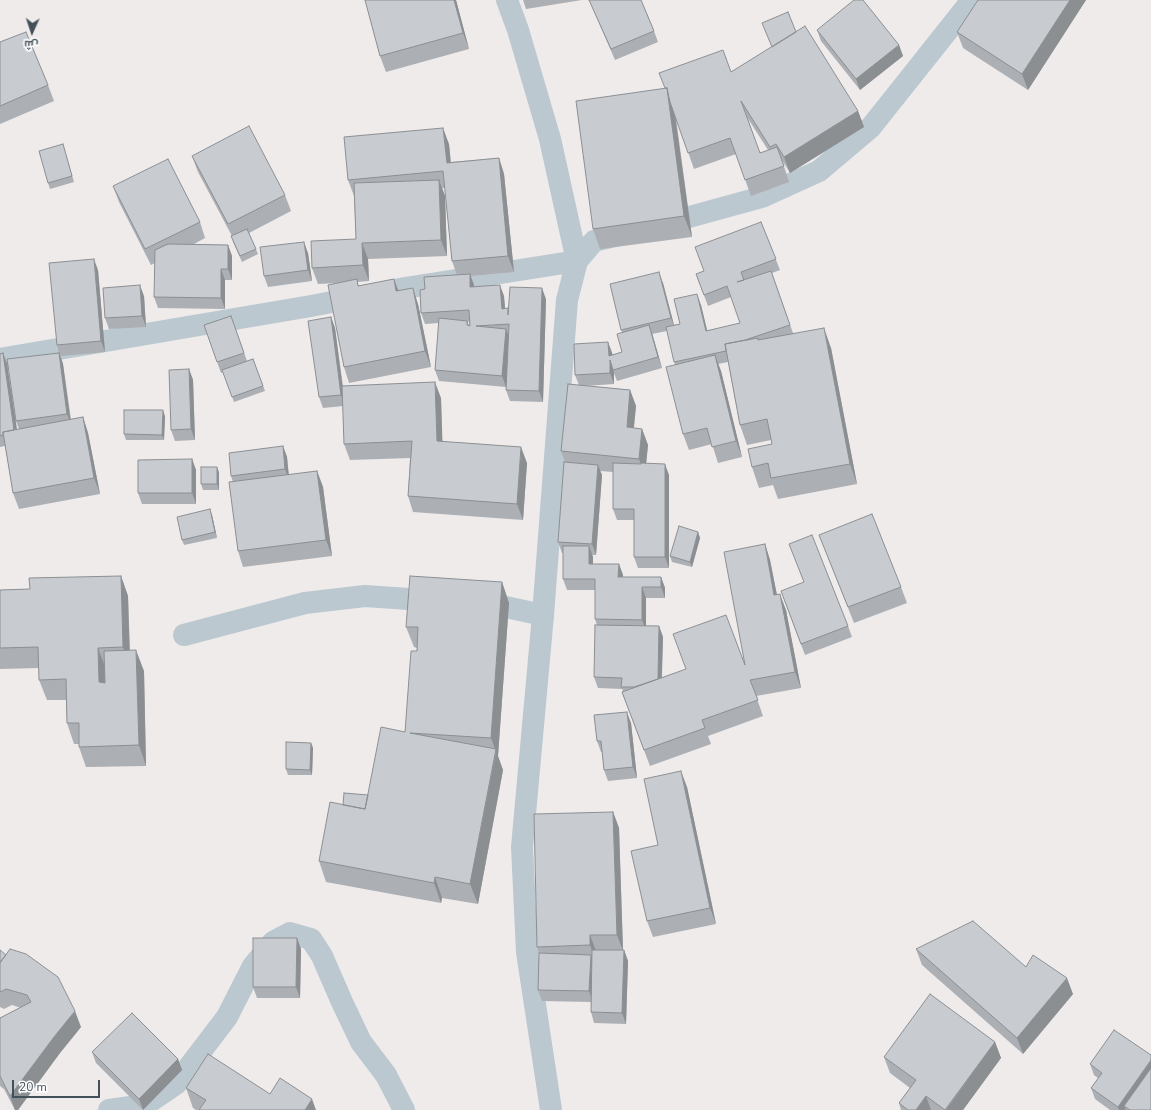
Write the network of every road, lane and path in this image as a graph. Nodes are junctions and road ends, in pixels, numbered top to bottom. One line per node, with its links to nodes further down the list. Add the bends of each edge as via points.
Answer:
1 (507, 0): 3 (street, via 550,139)
2 (972, 0): 3 (street, via 872,127 819,171 762,197 594,241)
3 (578, 261): 4 (street, via 404,288); 5 (street, via 567,300)
4 (0, 359)
5 (543, 615): 6 (street, via 501,606 364,596 305,603); 9 (street, via 522,847 527,952)
6 (184, 635)
7 (109, 1110): 8 (street, via 145,1105 176,1084 227,1016 253,966 273,942 290,933 311,939 322,956 361,1042 386,1075)
8 (404, 1110)
9 (551, 1110)

